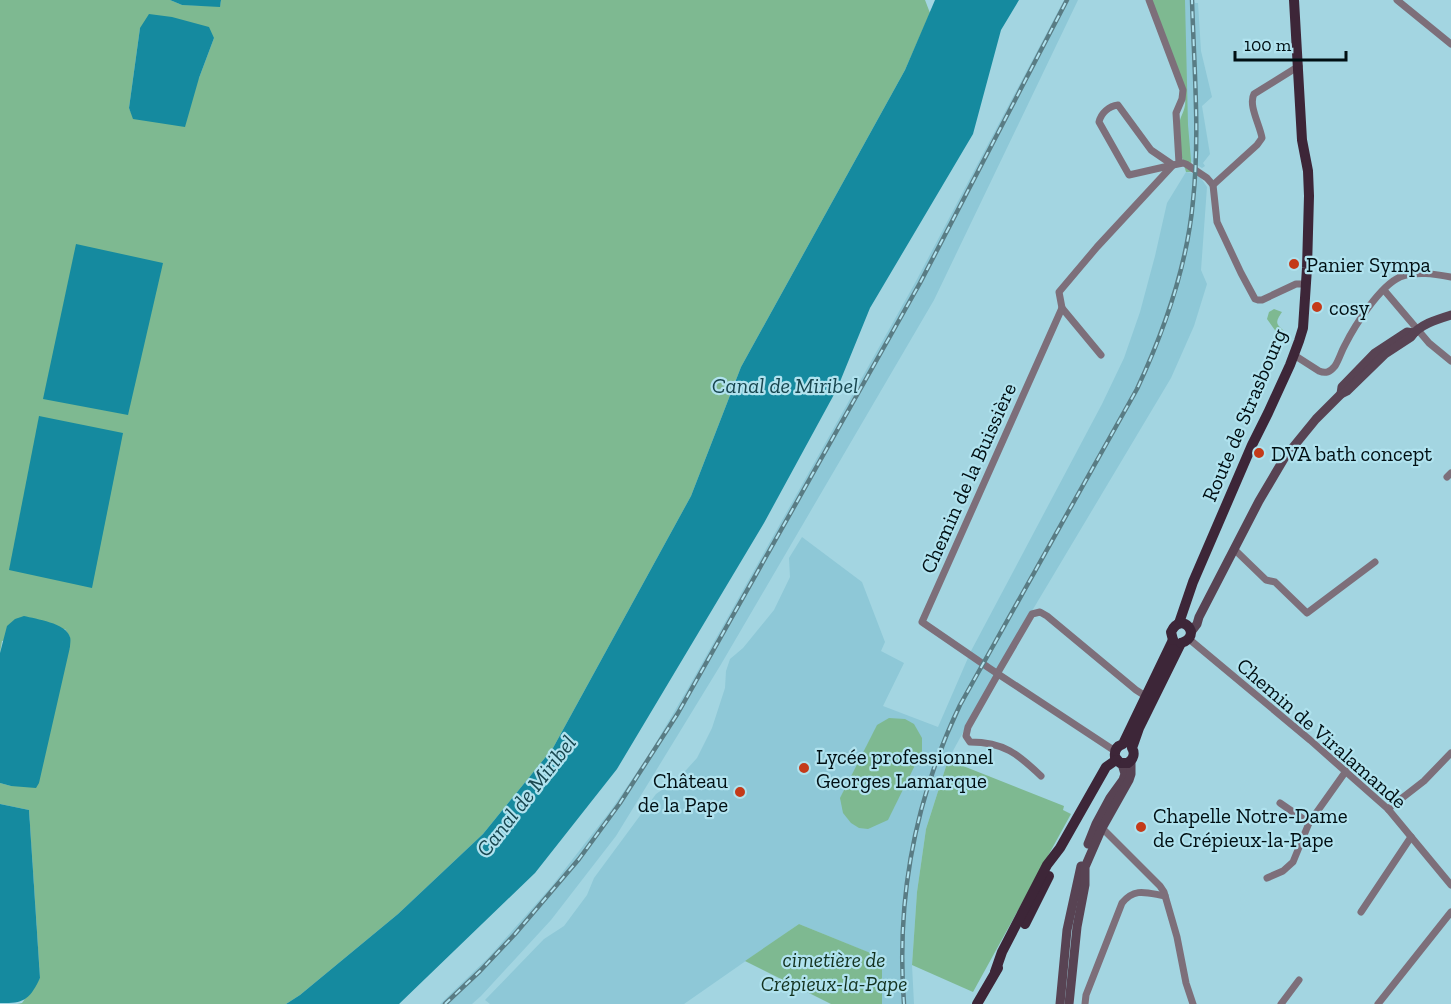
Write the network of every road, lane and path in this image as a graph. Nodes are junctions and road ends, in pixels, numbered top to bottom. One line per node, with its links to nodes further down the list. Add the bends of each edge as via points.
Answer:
1 (1149, 0): 6 (street, via 1183,90 1176,113)
2 (1294, 0): 5 (main road, Route de Strasbourg)
3 (1396, 0): 4 (street)
4 (1451, 44)
5 (1299, 66): 7 (street, via 1254,94 1252,103 1262,138); 9 (main road, Route de Strasbourg, via 1309,196)
6 (1176, 164): 6 (street, via 1151,150 1118,105 1100,116 1099,122 1129,175); 7 (street, via 1189,166); 11 (street, Chemin de la Buissière, via 1059,292)
7 (1213, 185): 9 (street, via 1217,222 1255,299)
8 (1451, 277): 10 (street, via 1408,275)
9 (1306, 284): 15 (main road, Route de Strasbourg, via 1302,332)
10 (1384, 290): 13 (street); 15 (street, via 1356,325 1330,370 1323,373)
11 (1062, 308): 14 (street); 20 (street, Chemin de la Buissière, via 922,622)
12 (1451, 315): 13 (main road)
13 (1416, 331): 16 (street); 17 (main road, via 1385,354 1316,419 1285,457)
14 (1101, 355)
15 (1294, 355): 19 (main road, Route de Strasbourg, via 1193,582)
16 (1451, 361)
17 (1234, 549): 18 (street, via 1307,614); 19 (main road, via 1197,624)
18 (1375, 562)
19 (1183, 634): 21 (main road); 23 (main road); 24 (street, Chemin de Viralamande)
20 (998, 674): 21 (street, via 1032,614 1040,612); 23 (street, Chemin de la Buissière); 25 (street, via 966,736 970,742 1005,747)
21 (1147, 697): 23 (main road)
22 (1451, 753): 27 (street)
23 (1123, 754): 29 (main road, via 1131,774 1129,780); 37 (main road, via 1106,767 1047,865)
24 (1346, 771): 27 (street, Chemin de Viralamande); 28 (street)
25 (1041, 776)
26 (1280, 804): 28 (street)
27 (1388, 809): 30 (street, Chemin de Viralamande)
28 (1309, 823): 31 (street, via 1293,862)
29 (1099, 826): 33 (street, via 1160,886); 38 (main road, via 1078,876); 39 (main road, via 1085,867)
30 (1411, 837): 32 (street, Chemin de Viralamande); 34 (street)
31 (1267, 878)
32 (1451, 885)
33 (1165, 896): 40 (street, via 1138,892 1122,903); 41 (street)
34 (1361, 912)
35 (1451, 912): 43 (street)
36 (1299, 980): 42 (street)
37 (977, 1004)
38 (1060, 1004)
39 (1069, 1004)
40 (1085, 1004)
41 (1193, 1004)
42 (1281, 1004)
43 (1378, 1004)

